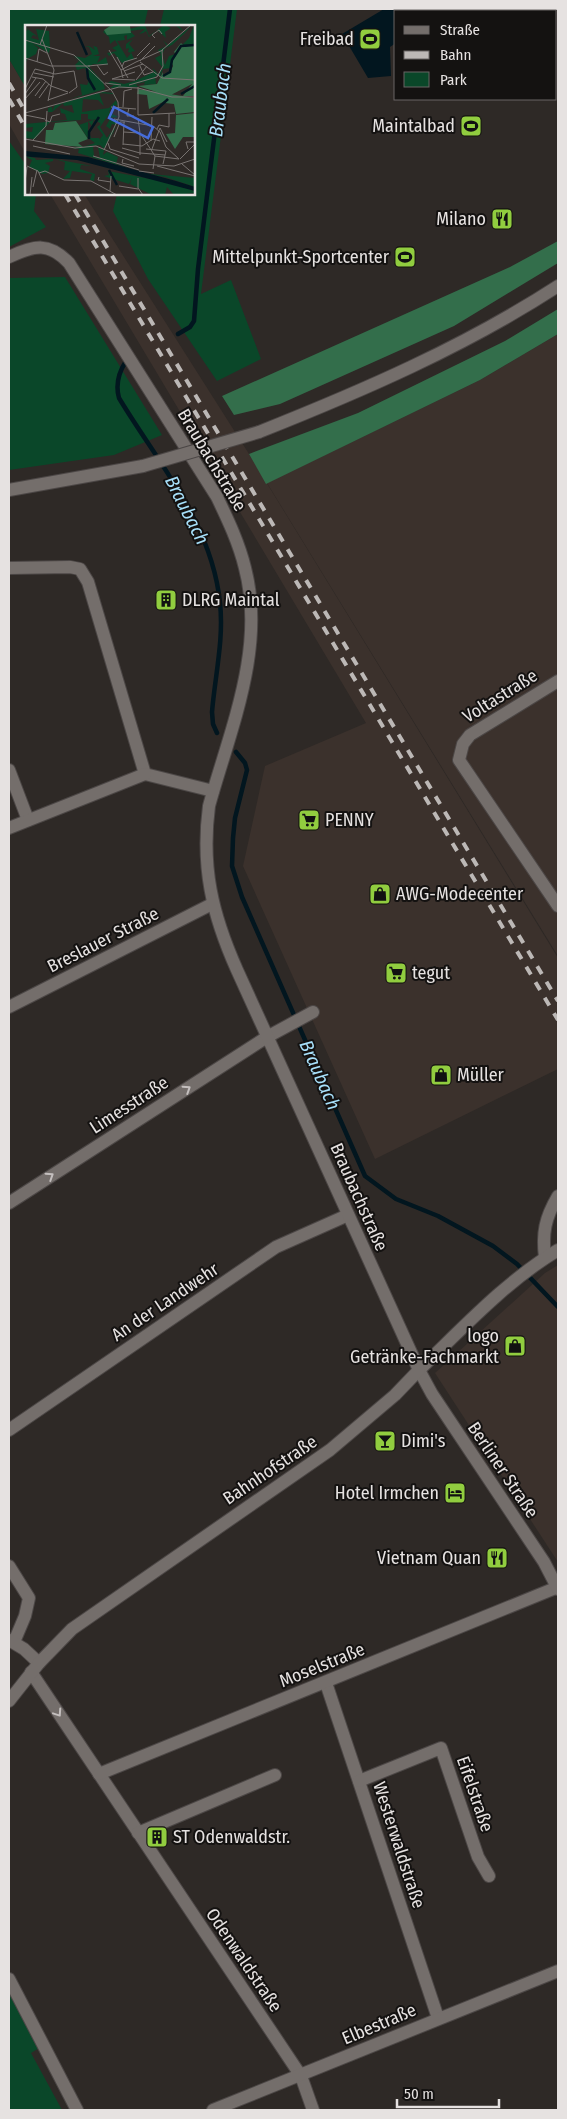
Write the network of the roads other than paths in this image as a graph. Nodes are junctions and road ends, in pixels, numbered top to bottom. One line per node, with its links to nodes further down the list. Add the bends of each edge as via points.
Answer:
1 (9, 257): 8 (street, Braubachstraße, via 40,247 55,250 70,263 217,497 232,528 246,569 250,641 242,690)
2 (558, 286): 3 (street, bridge, via 486,330 414,366 259,432 143,466)
3 (9, 490)
4 (9, 568): 7 (street, via 80,569 88,582)
5 (558, 681): 12 (street, Voltastraße, via 477,729 463,744 459,760)
6 (9, 770): 9 (street)
7 (145, 774): 8 (street); 9 (street)
8 (213, 791): 11 (street, Braubachstraße, via 205,851)
9 (28, 820): 10 (street)
10 (9, 828)
11 (212, 904): 13 (street, Breslauer Straße); 15 (street, Braubachstraße, via 226,945)
12 (558, 906)
13 (9, 1007)
14 (313, 1012): 15 (street)
15 (267, 1037): 17 (street, Limesstraße, one-way to 15); 18 (street, Braubachstraße)
16 (558, 1196): 20 (street, via 545,1220)
17 (9, 1203)
18 (348, 1215): 21 (street, Braubachstraße); 22 (street, An der Landwehr, via 276,1247)
19 (558, 1250): 20 (street, Bahnhofstraße)
20 (545, 1258): 21 (street, Bahnhofstraße)
21 (419, 1370): 24 (street, Berliner Straße); 26 (street, Bahnhofstraße, via 395,1395 330,1450 90,1615 66,1634)
22 (9, 1430)
23 (9, 1566): 25 (street, via 29,1598 25,1616)
24 (558, 1588): 27 (street, Moselstraße)
25 (11, 1641): 26 (street, Odenwaldstraße)
26 (35, 1667): 28 (street, Bahnhofstraße); 29 (street, Odenwaldstraße, one-way to 29)
27 (326, 1683): 29 (street, Moselstraße); 31 (street, Westerwaldstraße)
28 (9, 1701)
29 (100, 1774): 32 (street, Odenwaldstraße)
30 (275, 1775): 32 (street)
31 (359, 1781): 33 (street, Eifelstraße, via 441,1748 478,1857); 36 (street, Westerwaldstraße)
32 (138, 1833): 37 (street, Odenwaldstraße)
33 (489, 1876)
34 (558, 1971): 36 (street, Elbestraße)
35 (9, 1979): 38 (street)
36 (438, 2018): 37 (street, Elbestraße)
37 (301, 2076): 39 (street, Elbestraße); 40 (street, Odenwaldstraße)
38 (78, 2110)
39 (213, 2110)
40 (313, 2110)

